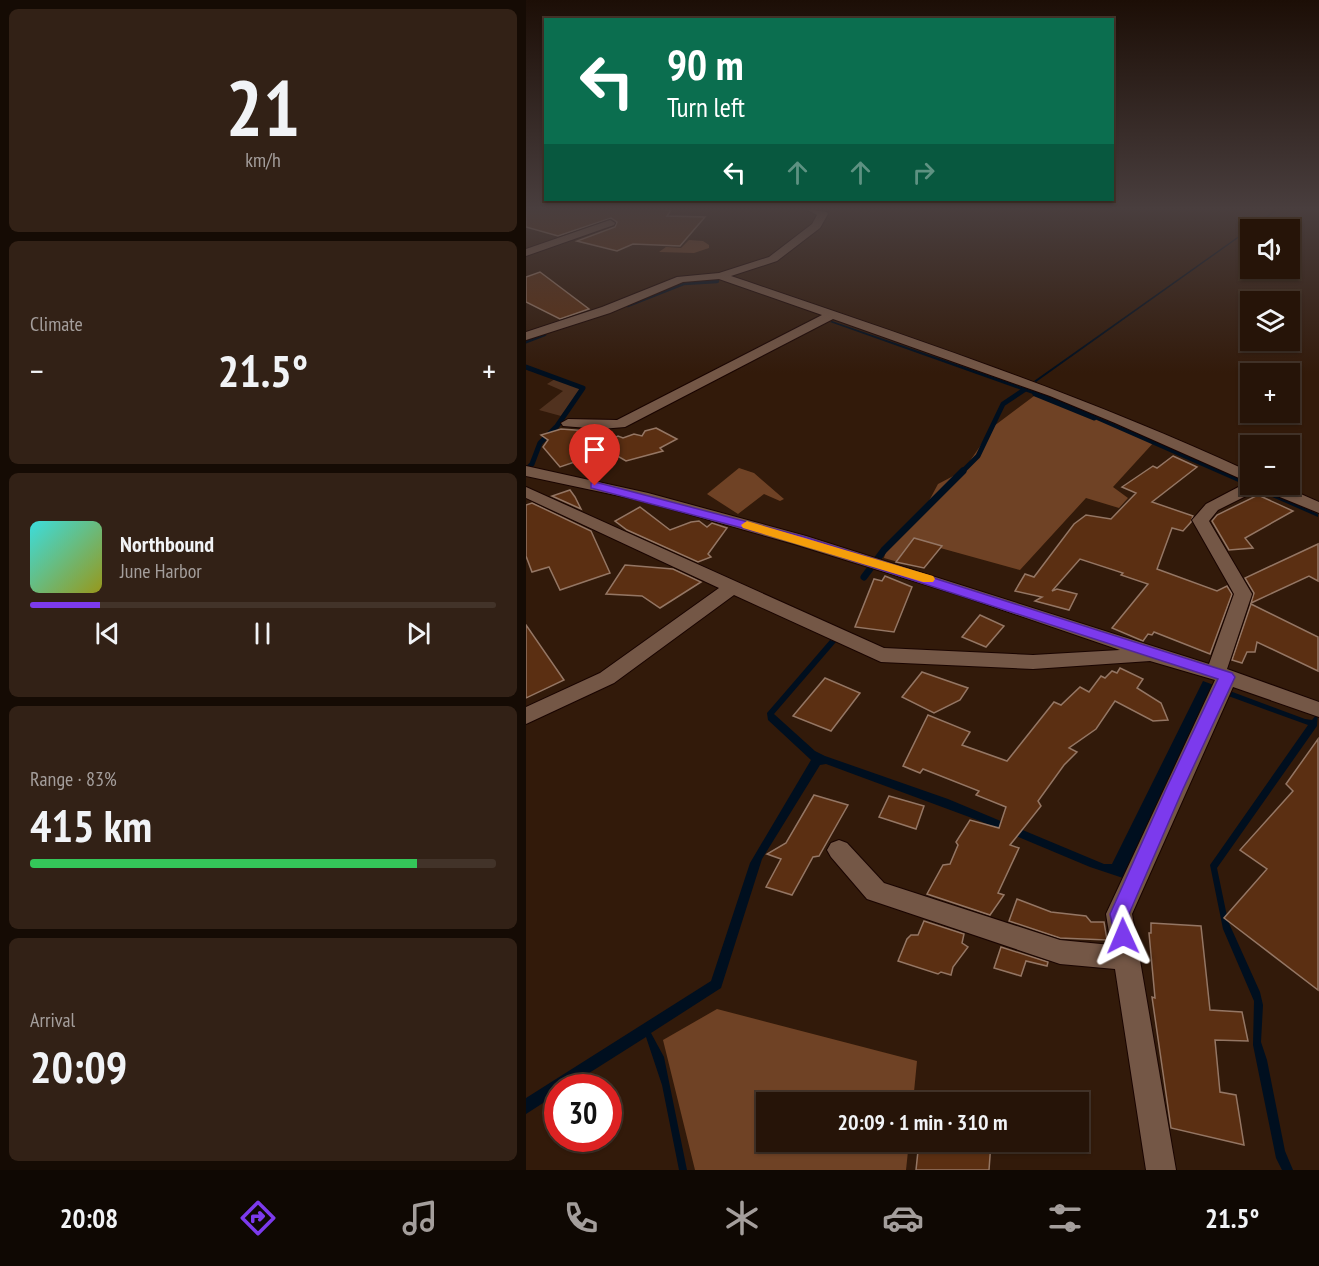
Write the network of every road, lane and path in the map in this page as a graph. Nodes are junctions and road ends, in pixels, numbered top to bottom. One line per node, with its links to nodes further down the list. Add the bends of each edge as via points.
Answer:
1 (759, 264): 2 (street)
2 (720, 276): 3 (street); 4 (street, via 681,279 606,310)
3 (831, 315): 5 (street, via 620,424); 7 (street, via 1042,388)
4 (526, 336)
5 (568, 423)
6 (526, 471): 13 (street, via 642,496 800,540)
7 (1240, 473)
8 (526, 492): 12 (street)
9 (1240, 493): 14 (street, via 1212,507 1200,520 1243,594)
10 (1288, 495): 11 (street)
11 (1318, 508)
12 (732, 587): 13 (street, via 882,655 1033,662); 16 (street, via 607,678)
13 (1154, 655): 14 (street)
14 (1221, 675): 15 (street); 18 (street, via 1119,914)
15 (1318, 710)
16 (526, 716)
17 (839, 850): 18 (street, via 876,891 1060,952)
18 (1126, 958): 19 (street)
19 (1161, 1170)

